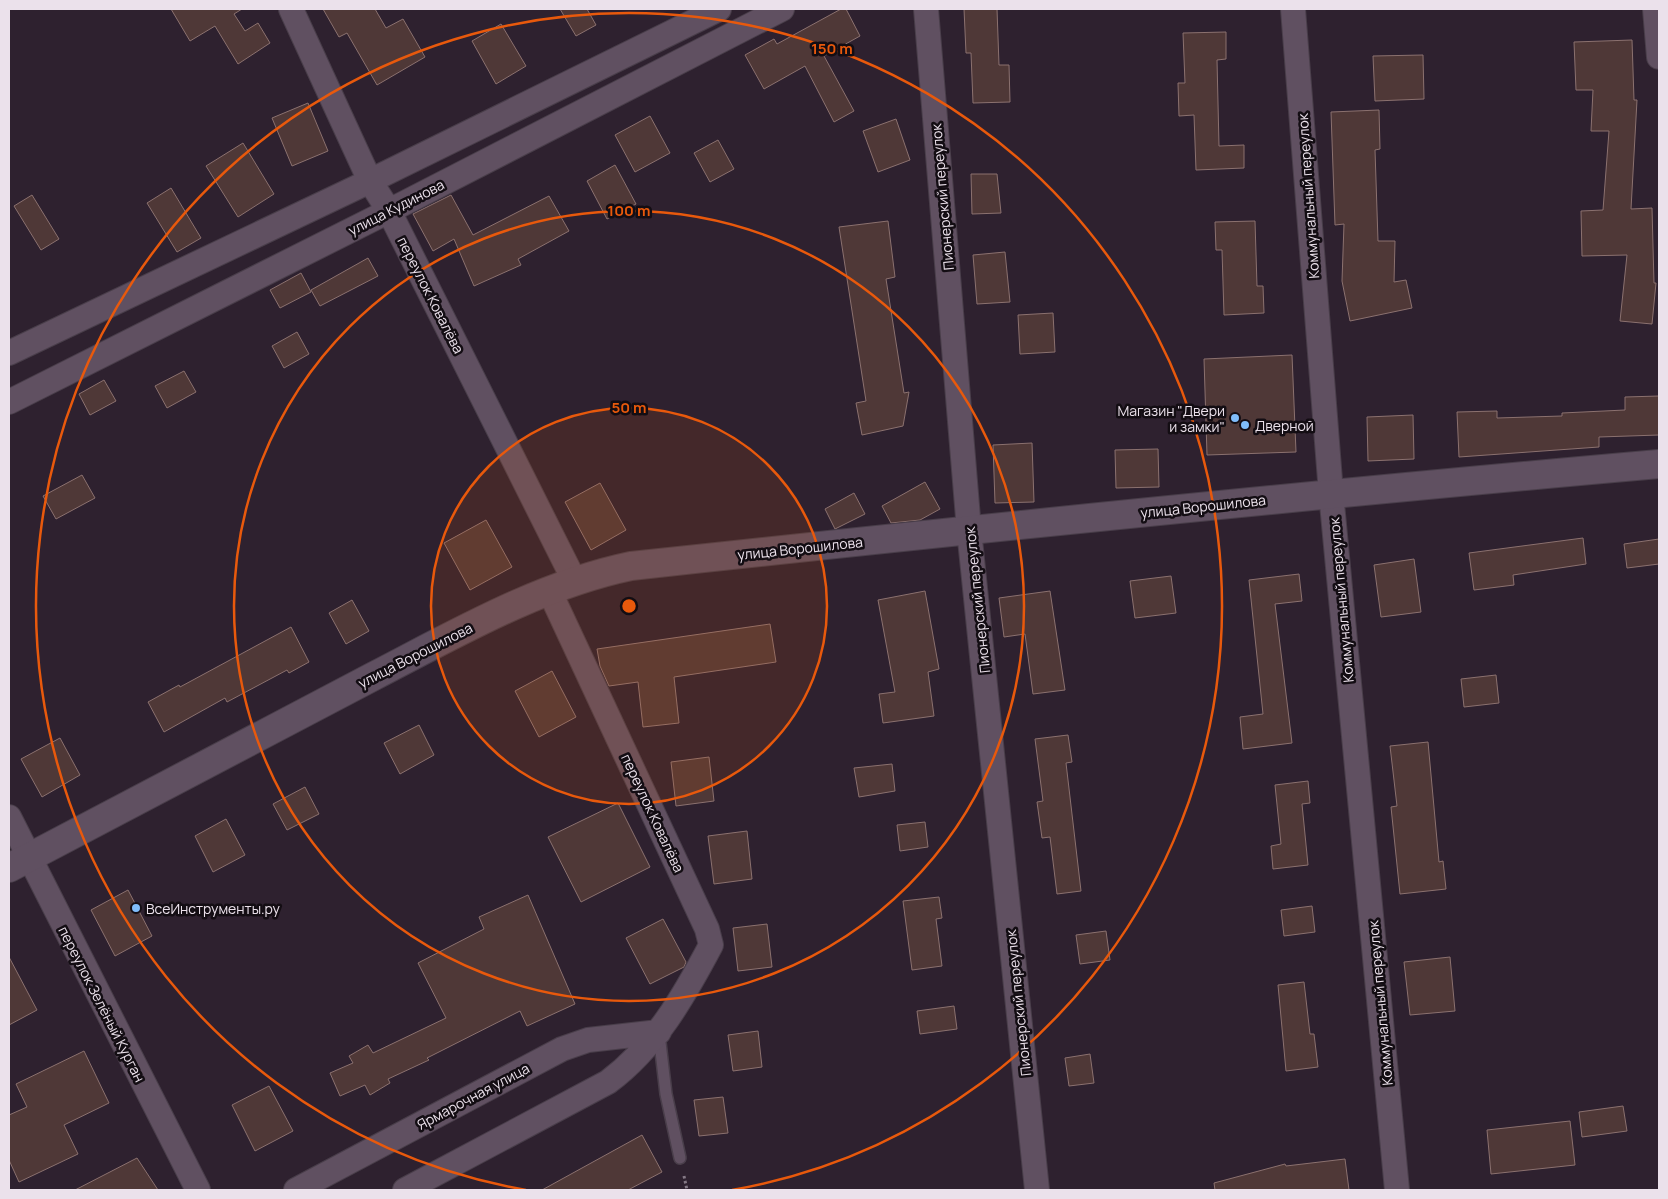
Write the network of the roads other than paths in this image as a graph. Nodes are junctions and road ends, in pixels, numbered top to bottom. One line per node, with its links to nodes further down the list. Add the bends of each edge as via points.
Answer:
1 (291, 9): 8 (street, переулок Ковалёва)
2 (719, 9): 8 (street)
3 (782, 9): 9 (street, улица Кудинова)
4 (926, 9): 14 (street, Пионерский переулок)
5 (1293, 9): 13 (street, Коммунальный переулок)
6 (1655, 9): 7 (street)
7 (1659, 57)
8 (370, 181): 9 (street, переулок Ковалёва); 10 (street)
9 (389, 211): 11 (street, улица Кудинова); 15 (street, переулок Ковалёва)
10 (9, 354)
11 (9, 402)
12 (1659, 464): 13 (main road, улица Ворошилова)
13 (1331, 493): 14 (main road, улица Ворошилова); 24 (street, Коммунальный переулок)
14 (970, 530): 15 (main road, улица Ворошилова, via 631,566); 23 (street, Пионерский переулок)
15 (562, 585): 17 (main road, улица Ворошилова, via 420,652); 18 (street, переулок Ковалёва, via 712,945)
16 (9, 817): 17 (street, переулок Зелёный Курган)
17 (18, 863): 20 (street, переулок Зелёный Курган)
18 (659, 1032): 19 (lane, via 666,1094); 21 (street, Ярмарочная улица, via 588,1040 562,1049); 22 (street, via 624,1070 608,1082)
19 (680, 1158)
20 (198, 1190)
21 (296, 1190)
22 (405, 1190)
23 (1038, 1190)
24 (1397, 1190)

